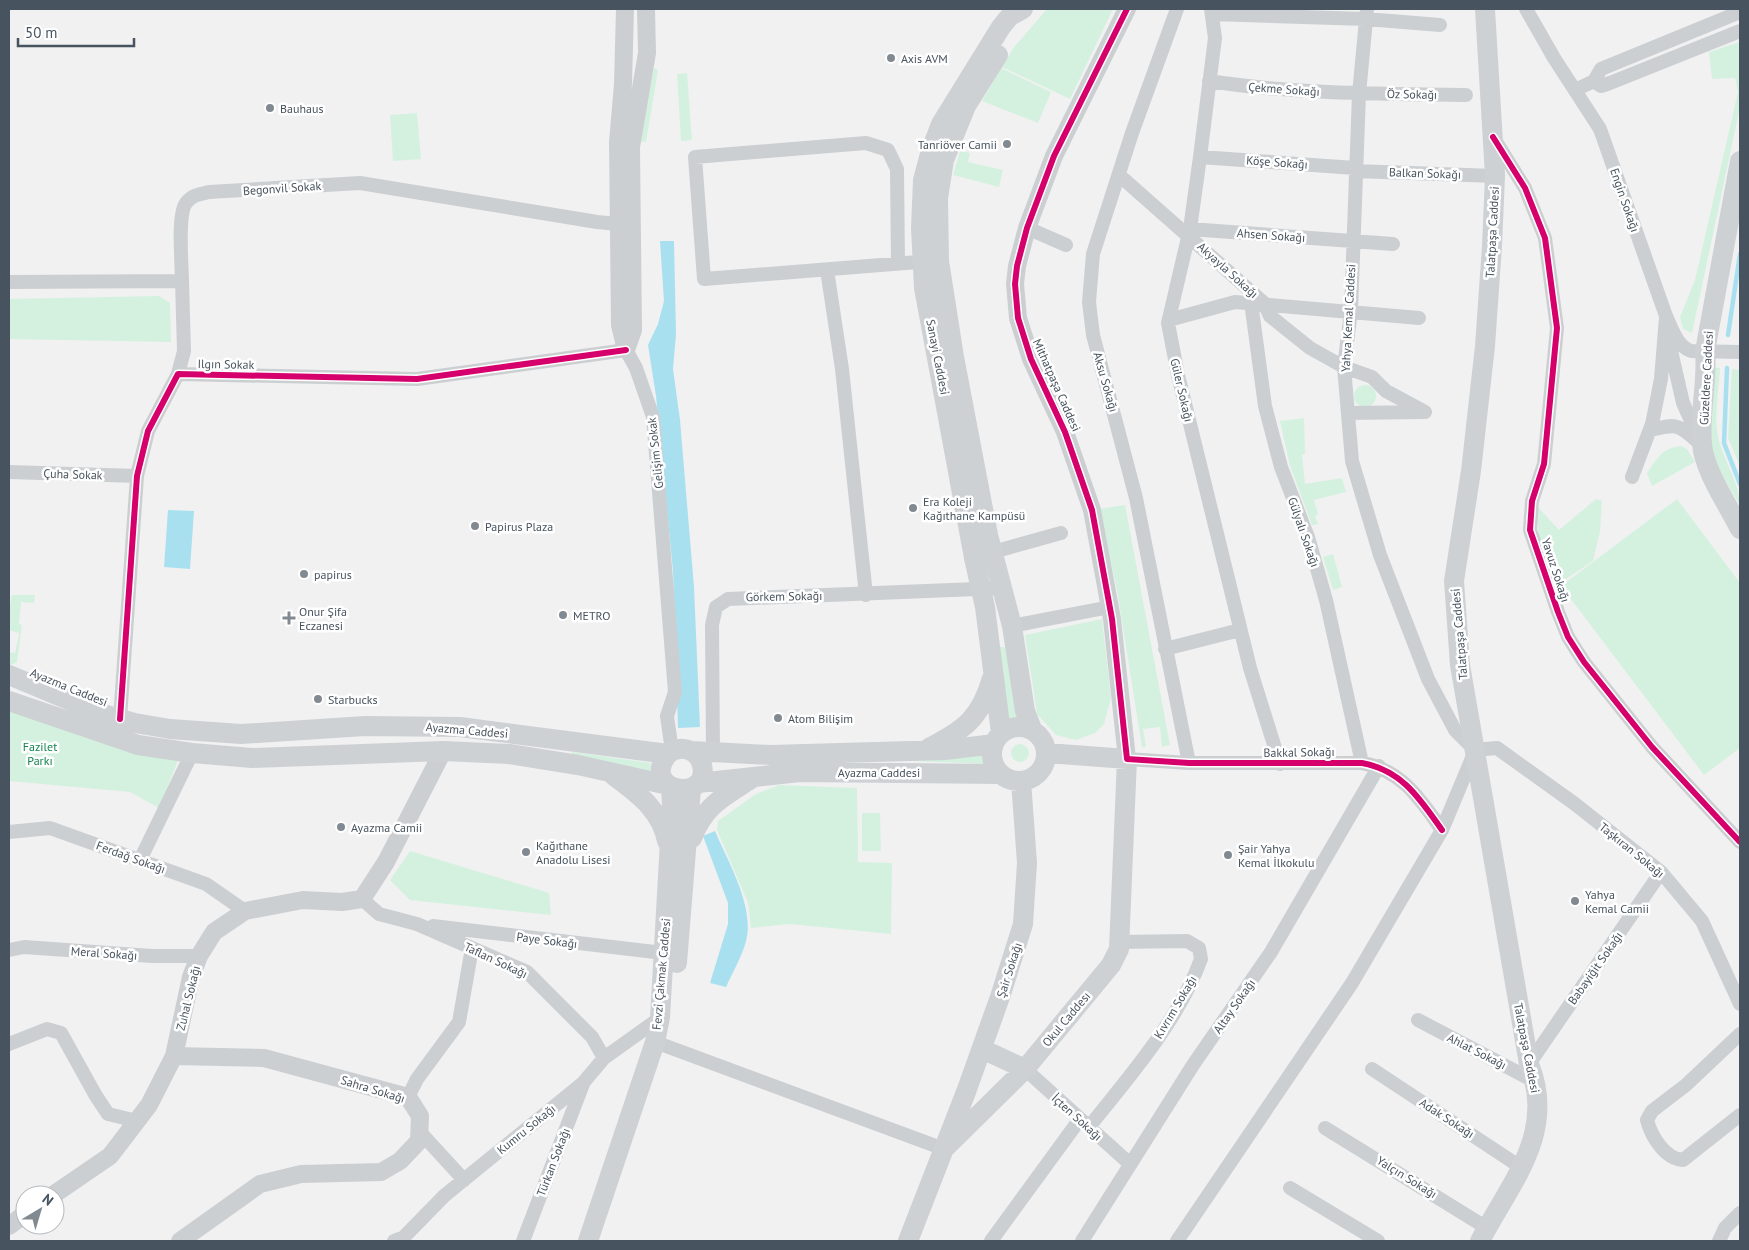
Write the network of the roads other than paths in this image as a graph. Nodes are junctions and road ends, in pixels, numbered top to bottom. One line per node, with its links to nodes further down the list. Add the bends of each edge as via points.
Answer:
1 (625, 9): 24 (street, Gelişim Sokak, via 618,142)
2 (646, 9): 24 (street, via 647,54 631,147)
3 (1024, 9): 30 (main road, Sanayi Caddesi, via 1010,16 1001,27 940,124 923,180 921,201)
4 (1127, 9): 25 (street, Mithatpaşa Caddesi, via 1054,156)
5 (1177, 9): 22 (street, Aksu Sokağı)
6 (1526, 9): 15 (street, Engin Sokağı)
7 (1211, 11): 10 (street); 13 (street, Güler Sokağı, via 1215,38)
8 (1740, 12): 14 (street, via 1601,69)
9 (1479, 13): 18 (main road, Talatpaşa Caddesi)
10 (1367, 14): 11 (street); 16 (street, Yahya Kemal Caddesi)
11 (1440, 25)
12 (1740, 30): 14 (street, via 1610,83 1601,86)
13 (1209, 81): 16 (street, Çekme Sokağı); 19 (street, Güler Sokağı)
14 (1594, 81): 15 (street)
15 (1575, 90): 37 (street, Engin Sokağı, via 1600,129)
16 (1359, 94): 17 (street, Öz Sokağı); 21 (street, Yahya Kemal Caddesi)
17 (1466, 95)
18 (1493, 137): 23 (main road, Talatpaşa Caddesi); 91 (street, Yavuz Sokağı, via 1525,188 1545,238 1557,328 1544,464 1532,501 1530,530 1558,612 1568,637 1596,677 1652,747)
19 (1200, 157): 21 (street, Köşe Sokağı); 26 (street, Güler Sokağı)
20 (1740, 161): 41 (main road, Güzeldere Caddesi)
21 (1355, 169): 23 (street, Balkan Sokağı); 27 (street, Yahya Kemal Caddesi)
22 (1119, 175): 26 (street, Akyayla Sokağı); 60 (street, Aksu Sokağı, via 1093,254 1089,302 1093,335 1136,498)
23 (1495, 176): 70 (main road, Talatpaşa Caddesi, via 1485,346 1454,581 1460,665)
24 (625, 224): 33 (street, Begonvil Sokak, via 360,183 209,192 194,195 184,204); 40 (street, Gelişim Sokak, via 620,325)
25 (1027, 228): 29 (street); 57 (street, Mithatpaşa Caddesi, via 1015,284 1018,318 1031,359 1065,432 1090,501)
26 (1189, 232): 27 (street, Ahsen Sokağı); 35 (street, Akyayla Sokağı); 39 (street, Güler Sokağı)
27 (1352, 241): 28 (street, Ahsen Sokağı); 36 (street, Yahya Kemal Caddesi)
28 (1393, 244)
29 (1066, 245)
30 (931, 261): 31 (street); 53 (main road, Sanayi Caddesi, via 954,356); 55 (main road, Sanayi Caddesi, via 928,307)
31 (898, 264): 32 (street); 32 (street, via 897,169 888,150 866,143 696,157 704,279)
32 (826, 270): 56 (street, via 842,370)
33 (182, 281): 34 (street); 44 (street, Begonvil Sokak, via 184,351)
34 (9, 282)
35 (1258, 302): 36 (street); 39 (street, via 1235,302); 43 (street, Akyayla Sokağı, via 1270,316 1310,348); 80 (street, Gülyalı Sokağı, via 1265,406 1281,466 1308,537 1326,600)
36 (1351, 311): 38 (street); 43 (street, Yahya Kemal Caddesi)
37 (1666, 316): 41 (street, Engin Sokağı, via 1684,349); 46 (street, via 1661,379); 47 (street, via 1683,403)
38 (1419, 318)
39 (1169, 320): 59 (street, Güler Sokağı, via 1178,375)
40 (626, 350): 44 (street, Ilgın Sokak, via 417,379); 73 (street, Gelişim Sokak, via 636,368 653,417 675,692 667,716)
41 (1705, 351): 42 (street, Engin Sokağı); 47 (main road, Güzeldere Caddesi)
42 (1740, 352)
43 (1344, 367): 45 (street, Yahya Kemal Caddesi); 45 (street, Akyayla Sokağı, via 1372,377 1386,391 1425,412)
44 (178, 374): 49 (street, via 148,431)
45 (1348, 413): 70 (street, Yahya Kemal Caddesi, via 1352,461 1380,555 1428,679 1455,730)
46 (1650, 430): 47 (street, via 1671,425 1682,427); 50 (street)
47 (1702, 445): 51 (main road, Güzeldere Caddesi, via 1708,467)
48 (9, 472): 49 (street, Çuha Sokak)
49 (137, 476): 64 (street)
50 (1632, 477)
51 (1740, 529)
52 (1061, 533): 53 (street)
53 (993, 552): 54 (main road, Sanayi Caddesi)
54 (1001, 588): 55 (street, Görkem Sokağı); 58 (main road, Sanayi Caddesi)
55 (981, 590): 56 (street, Görkem Sokağı); 61 (main road, Sanayi Caddesi)
56 (866, 595): 76 (street, Görkem Sokağı, via 741,597 728,599 716,606 712,625)
57 (1110, 607): 58 (street); 78 (street, Mithatpaşa Caddesi)
58 (1012, 626): 67 (main road, Sanayi Caddesi, via 1025,712)
59 (1240, 630): 60 (street); 81 (street, Güler Sokağı)
60 (1165, 649): 79 (street, Aksu Sokağı)
61 (994, 674): 68 (main road, Sanayi Caddesi); 69 (main road, via 973,720)
62 (9, 675): 64 (main road, Ayazma Caddesi)
63 (9, 701): 75 (main road, Ayazma Caddesi, via 138,745)
64 (120, 719): 65 (main road, Ayazma Caddesi, via 212,733)
65 (358, 727): 66 (main road, Ayazma Caddesi); 77 (main road, via 354,741 316,745)
66 (443, 727): 71 (main road); 73 (main road, Ayazma Caddesi)
67 (1032, 729): 68 (main road, via 1016,726); 74 (main road, via 1040,735)
68 (998, 738): 69 (main road, Ayazma Caddesi); 84 (main road, via 993,761)
69 (925, 750): 76 (main road, Ayazma Caddesi, via 770,755)
70 (1475, 750): 89 (street); 94 (street, Taşkıran Sokağı, via 1496,748 1575,804); 114 (main road, Talatpaşa Caddesi)
71 (442, 751): 77 (main road, Ayazma Caddesi); 83 (main road, Ayazma Caddesi, via 509,754); 95 (street, via 386,862)
72 (692, 751): 73 (main road, Ayazma Caddesi, via 682,748); 76 (main road, Ayazma Caddesi); 87 (main road, via 701,762 702,769)
73 (670, 752): 88 (main road, via 663,759 661,773)
74 (1047, 752): 78 (main road, Bakkal Sokağı); 86 (main road, via 1047,760 1040,772)
75 (192, 753): 77 (main road, Ayazma Caddesi, via 252,758); 93 (street)
76 (713, 753)
77 (299, 755)
78 (1127, 759): 79 (street, Bakkal Sokağı); 98 (main road, Okul Caddesı)
79 (1189, 763): 81 (street, Bakkal Sokağı)
80 (1362, 763): 81 (street, Bakkal Sokağı); 82 (street, Bakkal Sokağı)
81 (1280, 764)
82 (1379, 766): 89 (street, Bakkal Sokağı, via 1416,794); 123 (street, Altay Sokağı, via 1271,952)
83 (607, 771): 88 (main road, Ayazma Caddesi); 92 (main road, via 649,804)
84 (1000, 774): 85 (main road, Ayazma Caddesi, via 800,772); 86 (main road)
85 (757, 776): 87 (main road, Ayazma Caddesi); 92 (main road, via 718,800 699,819)
86 (1021, 781): 109 (main road, Şair Sokağı, via 1026,853 1025,917)
87 (694, 785): 88 (main road, via 680,790); 92 (main road, Fevzi Çakmak Caddesi)
88 (670, 786): 92 (main road, Fevzi Çakmak Caddesi)
89 (1442, 830): 138 (street, via 1352,983)
90 (9, 832): 93 (street, Ferdağ Sokağı, via 50,828)
91 (1740, 842)
92 (677, 855): 101 (main road, Fevzi Çakmak Caddesi)
93 (140, 860): 96 (street, Ferdağ Sokağı, via 206,884)
94 (1661, 872): 103 (street, Taşkıran Sokağı, via 1702,921); 114 (street, Babayiğit Sokağı)
95 (362, 900): 96 (street, Zuhal Sokağı, via 303,900); 97 (street, Taflan Sokağı, via 379,914)
96 (245, 911): 102 (street, Zuhal Sokağı, via 214,932)
97 (417, 924): 99 (street, Taflan Sokağı); 101 (street, Paye Sokağı)
98 (1119, 942): 112 (main road, Okul Caddesı, via 1111,965); 119 (street, Kıvrım Sokağı, via 1187,941 1199,948 1201,959 1174,1012 1141,1064)
99 (472, 948): 111 (street, Taflan Sokağı, via 527,972 592,1037); 116 (street, via 459,1022)
100 (9, 950): 102 (street, Meral Sokağı, via 24,947)
101 (671, 954): 104 (main road, Fevzi Çakmak Caddesi); 108 (main road, Fevzi Çakmak Caddesi, via 672,1021)
102 (199, 956): 110 (street, Zuhal Sokağı, via 191,977)
103 (1740, 1004)
104 (660, 1018): 108 (main road, Fevzi Çakmak Caddesi); 111 (street, Kumru Sokağı)
105 (1418, 1020): 114 (street, Ahlat Sokağı)
106 (1740, 1034): 117 (street, via 1686,1085 1652,1111 1647,1120 1649,1131 1664,1151 1683,1160)
107 (9, 1044): 118 (street, via 47,1029 62,1033 108,1114)
108 (660, 1044): 122 (street); 133 (main road, Fevzi Çakmak Caddesi); 134 (main road, Fevzi Çakmak Caddesi)
109 (982, 1049): 112 (main road); 122 (main road, Şair Sokağı)
110 (174, 1056): 116 (street, Sahra Sokağı, via 264,1058); 118 (street, Zuhal Sokağı)
111 (604, 1058): 115 (street, Kumru Sokağı)
112 (1025, 1069): 119 (street, İçten Sokağı); 122 (main road, Okul Caddesı)
113 (1372, 1069): 124 (street, Adak Sokağı)
114 (1533, 1073): 124 (main road, Talatpaşa Caddesi, via 1539,1118)
115 (583, 1083): 125 (street, Kumru Sokağı); 132 (street, Türkan Sokağı)
116 (408, 1097): 121 (street, Sahra Sokağı, via 420,1116)
117 (1740, 1115)
118 (137, 1121): 126 (street, Zuhal Sokağı, via 110,1156)
119 (1085, 1123): 123 (street, İçten Sokağı); 136 (street, Kıvrım Sokağı)
120 (1326, 1128): 129 (street, Yalçın Sokağı)
121 (420, 1132): 125 (street); 131 (street, via 420,1141 400,1161 381,1172 301,1174 260,1184)
122 (944, 1149): 135 (main road, Okul Caddesı)
123 (1130, 1164): 137 (street, Altay Sokağı)
124 (1522, 1168): 129 (main road, Talatpaşa Caddesi)
125 (464, 1180): 130 (street, Kumru Sokağı)
126 (65, 1187)
127 (1290, 1188): 139 (street)
128 (1740, 1213): 140 (street, via 1725,1228)
129 (1483, 1234)
130 (399, 1240)
131 (180, 1241)
132 (523, 1241)
133 (588, 1241)
134 (601, 1241)
135 (908, 1241)
136 (991, 1241)
137 (1082, 1241)
138 (1177, 1241)
139 (1378, 1241)
140 (1720, 1241)

